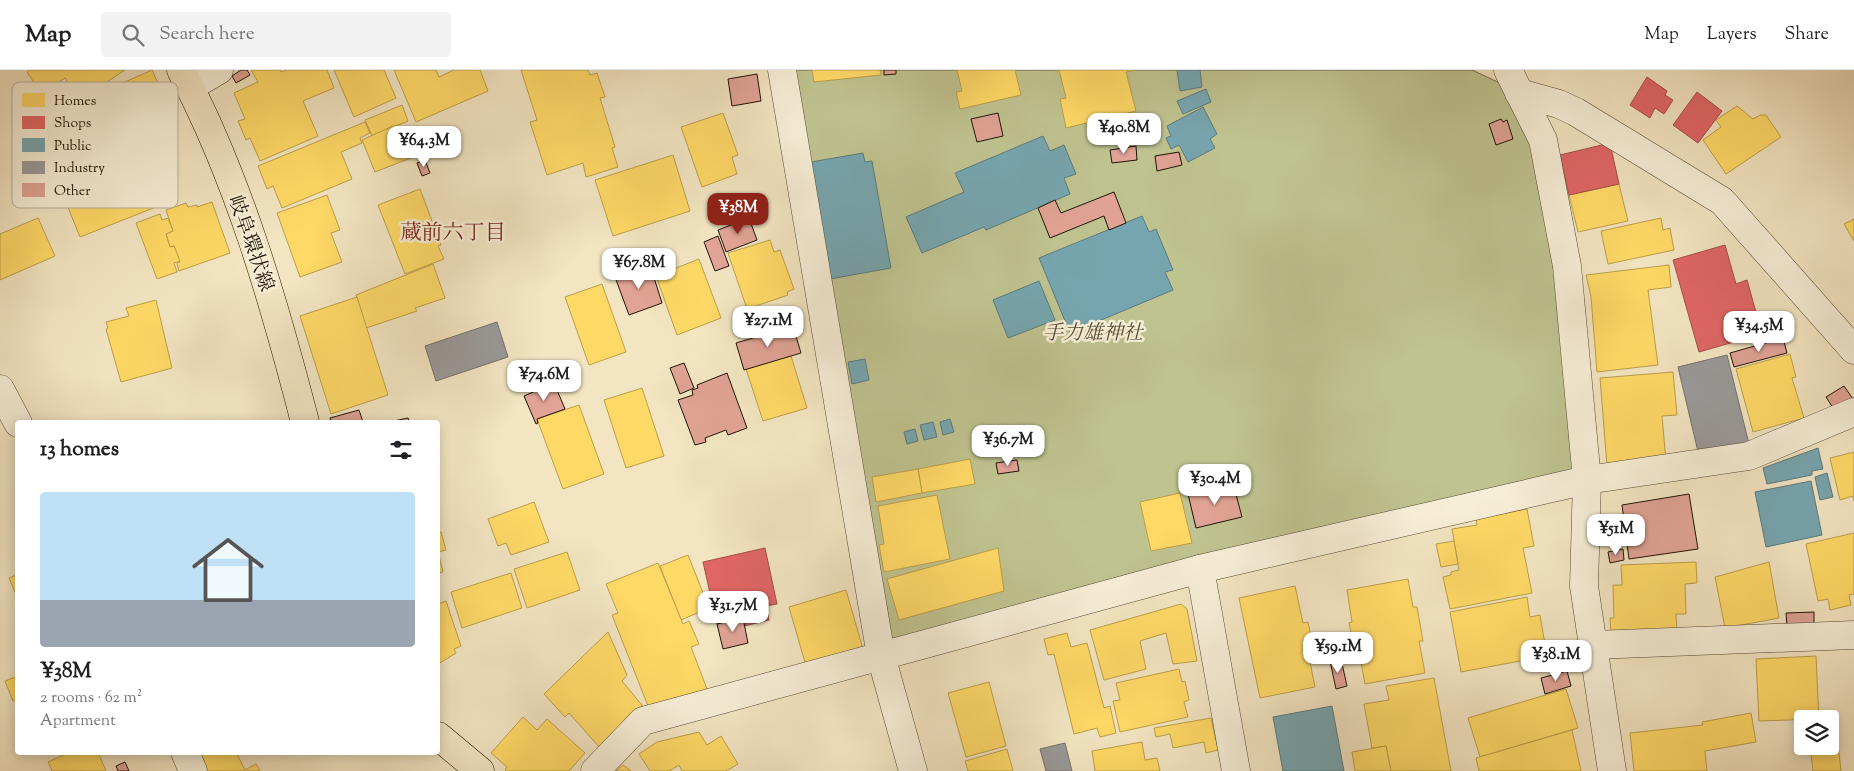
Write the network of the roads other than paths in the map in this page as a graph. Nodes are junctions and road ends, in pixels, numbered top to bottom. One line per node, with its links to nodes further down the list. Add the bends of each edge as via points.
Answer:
1 (219, 70): 3 (street)
2 (782, 70): 14 (street)
3 (186, 79): 9 (main road, 岐阜環状線, via 209,124 252,236)
4 (1514, 81): 5 (street, via 1576,112 1722,202); 10 (street, via 1543,140 1567,266)
5 (1854, 350)
6 (0, 389): 8 (street)
7 (1854, 412): 10 (street, via 1749,456)
8 (16, 420)
9 (304, 420)
10 (1587, 480): 11 (street); 13 (street, via 1584,586)
11 (1200, 569): 14 (street); 21 (street)
12 (1854, 635): 13 (street)
13 (1594, 645): 22 (street)
14 (881, 656): 19 (street, via 643,721); 20 (street)
15 (440, 738): 18 (main road)
16 (186, 755): 17 (street)
17 (194, 771)
18 (480, 771)
19 (595, 771)
20 (913, 771)
21 (1236, 771)
22 (1612, 771)

